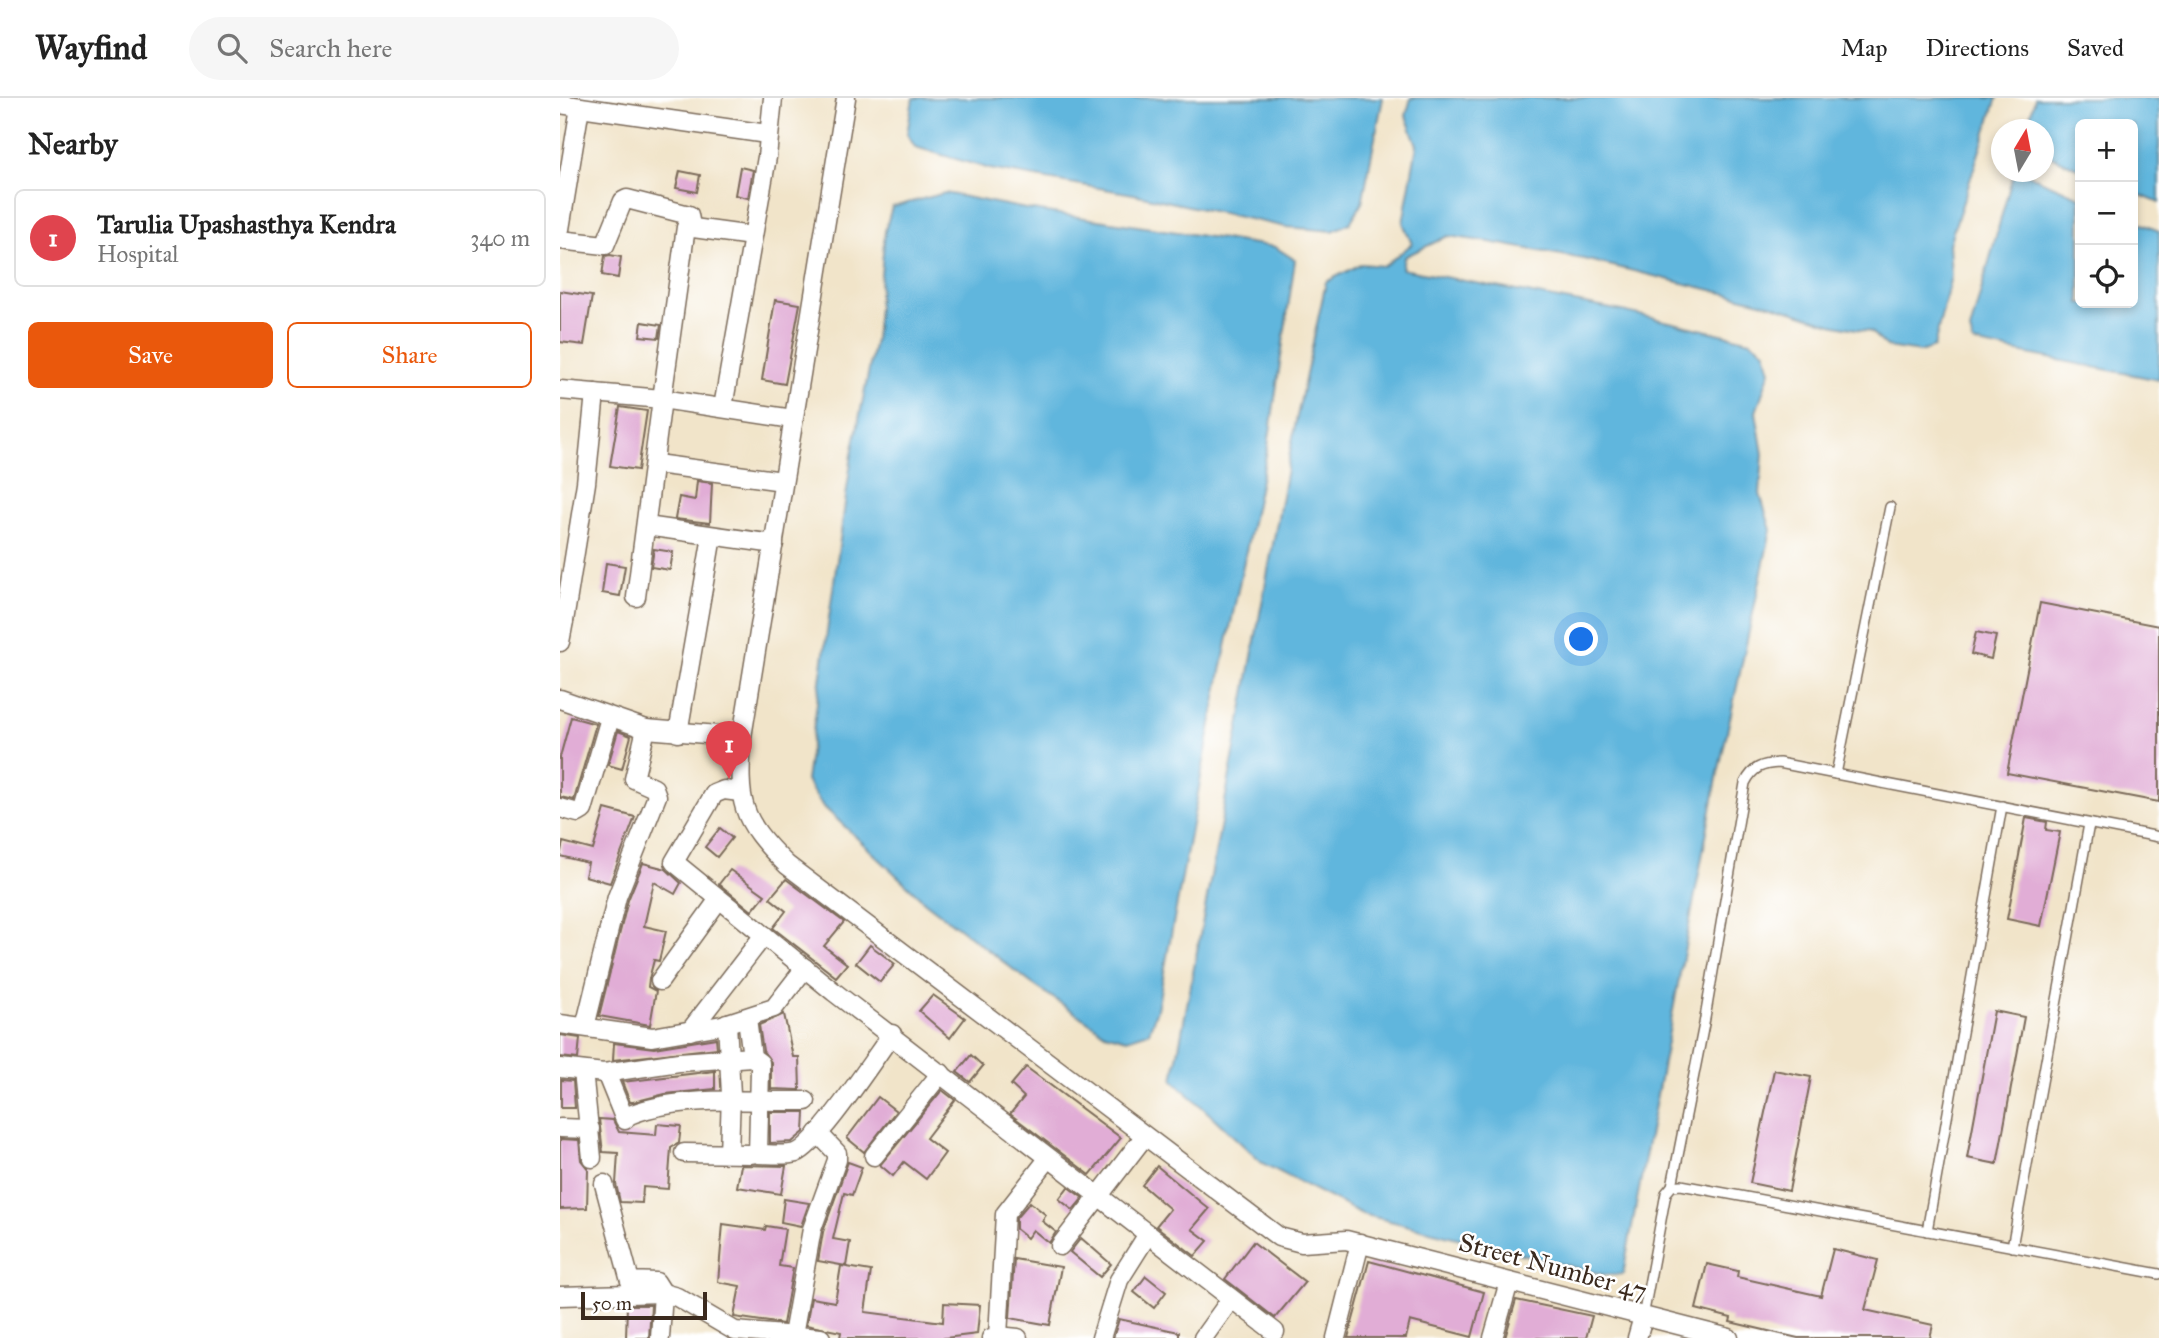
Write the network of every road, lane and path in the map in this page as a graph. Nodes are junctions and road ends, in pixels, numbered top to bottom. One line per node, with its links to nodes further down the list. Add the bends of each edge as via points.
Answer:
1 (773, 98): 5 (street)
2 (846, 98): 14 (street)
3 (560, 104): 4 (street)
4 (580, 107): 5 (street); 7 (street)
5 (768, 134): 8 (street)
6 (691, 226): 8 (street); 9 (street, via 689,215 627,199 622,201 605,244); 12 (street, via 685,231)
7 (560, 229)
8 (752, 236): 13 (street)
9 (560, 240)
10 (560, 390): 11 (street)
11 (596, 393): 12 (street); 22 (street, via 586,483)
12 (662, 399): 13 (street); 15 (street)
13 (723, 407): 14 (street)
14 (793, 419): 16 (street)
15 (656, 464): 16 (street); 18 (street)
16 (783, 481): 20 (street)
17 (1890, 507): 29 (lane)
18 (646, 526): 19 (street); 21 (street)
19 (712, 536): 20 (street); 27 (street)
20 (774, 544): 28 (street)
21 (636, 597)
22 (562, 618): 23 (street)
23 (560, 642)
24 (560, 699): 25 (street)
25 (610, 718): 26 (street); 32 (street, via 583,810)
26 (646, 729): 27 (street); 42 (street, via 634,779 654,788 657,796 617,897)
27 (677, 733): 28 (street)
28 (742, 737): 30 (street)
29 (1836, 774): 31 (lane); 65 (lane, via 1762,764 1745,783)
30 (740, 792): 35 (street, via 714,794 673,860); 57 (street, Street Number 47, via 755,831 787,865)
31 (2002, 806): 33 (lane); 67 (lane)
32 (560, 808)
33 (2089, 824): 34 (lane); 71 (lane)
34 (2159, 837)
35 (719, 899): 36 (street); 38 (street)
36 (764, 935): 37 (street); 43 (street)
37 (805, 968): 39 (street, via 781,1002); 44 (street)
38 (660, 981)
39 (747, 1018): 40 (street); 45 (street)
40 (727, 1023): 43 (street); 46 (street)
41 (560, 1024): 42 (street)
42 (584, 1027): 43 (street, via 643,1036)
43 (690, 1031)
44 (892, 1034): 50 (street); 56 (street)
45 (752, 1057): 46 (street); 51 (street, via 760,1063)
46 (730, 1060): 49 (street); 53 (street)
47 (560, 1068): 48 (street)
48 (583, 1071): 49 (street); 55 (street)
49 (606, 1073): 53 (street, via 625,1119 647,1108)
50 (941, 1073): 61 (street); 63 (street)
51 (760, 1101): 52 (street); 53 (street); 56 (street, via 758,1154 797,1152)
52 (806, 1101)
53 (731, 1103): 59 (street)
54 (560, 1128): 55 (street)
55 (590, 1129): 62 (street)
56 (818, 1133): 79 (street, via 837,1153 837,1160 811,1233)
57 (1144, 1136): 66 (street); 69 (street, Street Number 47, via 1279,1237 1302,1243 1334,1239)
58 (684, 1153): 59 (street)
59 (729, 1153): 60 (street)
60 (751, 1154)
61 (874, 1156)
62 (592, 1158)
63 (1048, 1159): 66 (street); 80 (street, via 1005,1214)
64 (604, 1184): 74 (street, via 630,1281 656,1282)
65 (1672, 1186): 67 (lane, via 1692,1185); 77 (lane)
66 (1098, 1196): 68 (street); 70 (street)
67 (1927, 1231): 71 (lane)
68 (1148, 1234): 76 (street); 84 (street, via 1119,1280)
69 (1363, 1244): 73 (street, Street Number 47); 86 (street)
70 (1060, 1246)
71 (2012, 1247): 72 (lane)
72 (2159, 1274)
73 (1509, 1282): 77 (street, Street Number 47); 87 (street)
74 (663, 1293): 75 (street); 79 (street, via 734,1331); 81 (street)
75 (560, 1296)
76 (1231, 1298): 78 (street); 85 (street)
77 (1643, 1317): 88 (street); 89 (street, Street Number 47)
78 (1275, 1332)
79 (793, 1335): 82 (street)
80 (994, 1337): 83 (street)
81 (660, 1338)
82 (821, 1338)
83 (1018, 1338)
84 (1101, 1338)
85 (1203, 1338)
86 (1336, 1338)
87 (1493, 1338)
88 (1637, 1338)
89 (1729, 1338)

